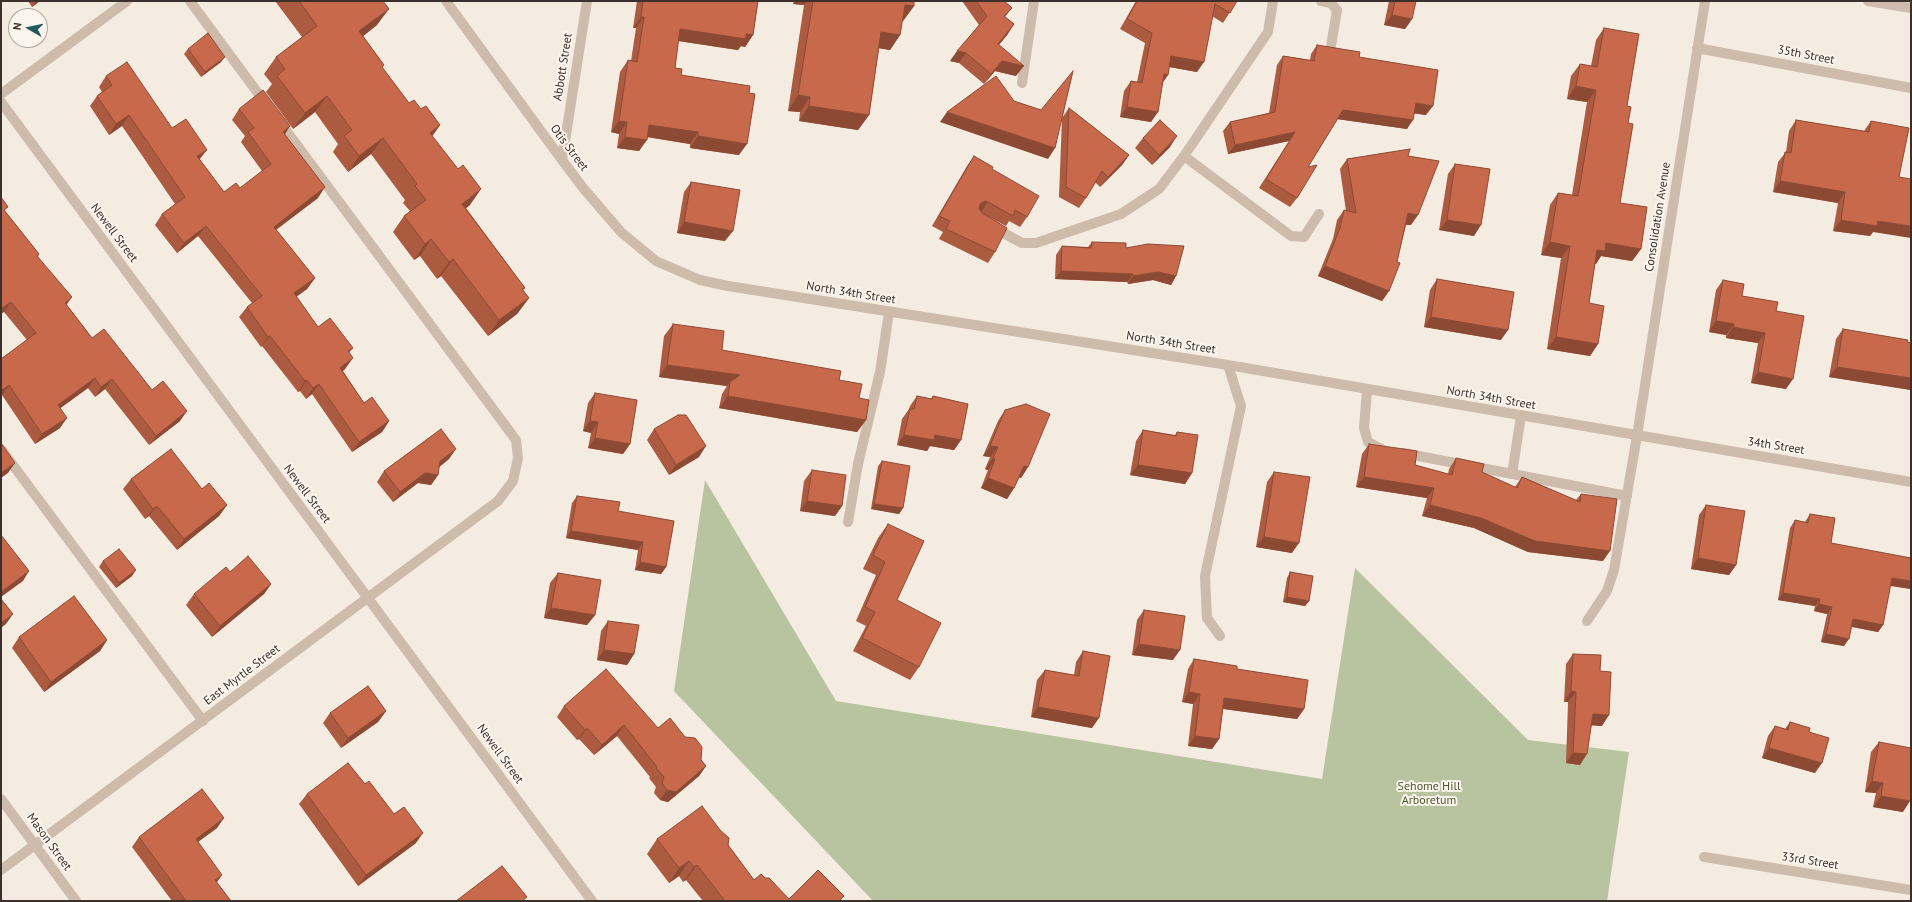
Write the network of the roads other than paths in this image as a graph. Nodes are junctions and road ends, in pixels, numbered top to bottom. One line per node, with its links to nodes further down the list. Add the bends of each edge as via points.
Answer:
1 (127, 1): 16 (street)
2 (190, 1): 33 (street, East Myrtle Street, via 516,440 518,458 513,481 498,501)
3 (446, 1): 19 (street, Otis Street)
4 (587, 1): 19 (street, Abbott Street)
5 (1034, 1): 14 (street)
6 (1273, 1): 18 (street, via 1268,32)
7 (1321, 1): 13 (street, via 1331,2 1337,10)
8 (1704, 1): 12 (street, Consolidation Avenue)
9 (1868, 1): 10 (street)
10 (1881, 2): 11 (street)
11 (1911, 8)
12 (1697, 48): 15 (street, 35th Street); 27 (street, Consolidation Avenue)
13 (1330, 52)
14 (1022, 83)
15 (1911, 88)
16 (1, 94)
17 (1, 102): 33 (street, Newell Street)
18 (1184, 156): 20 (street, via 1291,236 1304,237); 21 (street, via 1159,189 1121,214 1036,243 1022,243)
19 (562, 160): 22 (street, Otis Street, via 621,232 656,261)
20 (1319, 214)
21 (984, 222)
22 (700, 280): 23 (street, North 34th Street)
23 (889, 312): 24 (street, North 34th Street); 32 (street, via 880,372 858,464)
24 (1228, 365): 25 (street, North 34th Street); 35 (street, via 1241,406 1205,576 1207,618)
25 (1368, 390): 26 (street, North 34th Street); 29 (street, via 1364,428 1368,442 1380,449)
26 (1521, 416): 27 (street, North 34th Street); 29 (street)
27 (1637, 436): 30 (street, 34th Street); 31 (street, Consolidation Avenue)
28 (1, 449): 36 (street)
29 (1512, 474): 31 (street)
30 (1911, 482)
31 (1627, 496): 34 (street, Consolidation Avenue, via 1614,570 1607,591)
32 (848, 522)
33 (368, 598): 36 (street, East Myrtle Street); 43 (street, Newell Street)
34 (1587, 621)
35 (1220, 636)
36 (203, 720): 38 (street, East Myrtle Street)
37 (1, 799): 38 (street, Mason Street)
38 (35, 845): 40 (street, East Myrtle Street); 42 (street, Mason Street)
39 (1704, 857): 41 (street, 33rd Street)
40 (1, 870)
41 (1911, 890)
42 (76, 901)
43 (592, 901)

